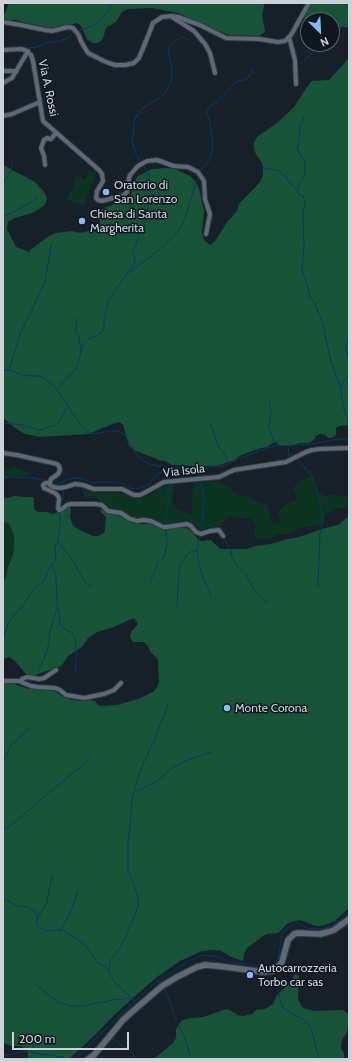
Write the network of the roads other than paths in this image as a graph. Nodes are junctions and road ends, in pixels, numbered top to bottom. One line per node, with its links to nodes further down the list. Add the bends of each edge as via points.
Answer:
1 (309, 3): 4 (street)
2 (168, 16): 3 (street, via 154,23 139,58 130,65 120,66 88,53 73,28 52,31); 4 (street, via 200,25 226,38 278,42); 9 (street, via 194,31 205,44)
3 (3, 22)
4 (290, 37): 11 (street, via 295,60)
5 (3, 50): 6 (street, Via A. Rossi, via 17,48)
6 (28, 51): 8 (street); 12 (street, Via A. Rossi, via 33,61)
7 (3, 71): 8 (street)
8 (17, 71): 10 (street)
9 (215, 73)
10 (3, 84)
11 (296, 84)
12 (40, 102): 13 (street); 14 (street, Via A. Rossi, via 43,121)
13 (3, 116)
14 (56, 133): 15 (street, via 51,139 44,140 41,148); 16 (street, Via A. Rossi, via 102,174 102,184 97,191 98,200 124,195 127,192 130,175 147,161 157,160 198,172 204,181 205,199 210,214)
15 (45, 165)
16 (206, 234)
17 (349, 448): 19 (street, Via Isola, via 312,450 286,462 234,470 219,477 164,482 140,495 122,489 94,489 75,484 60,488 53,487)
18 (3, 453): 19 (street, via 57,464 60,470)
19 (50, 483): 20 (street, via 43,486 58,496 59,510 71,504 102,505 108,511 121,513 136,521 151,521 167,528 187,524 201,534 219,530)
20 (223, 536)
21 (56, 670): 23 (street, via 44,678 27,677)
22 (3, 680): 23 (street)
23 (21, 681): 24 (street, via 31,686 55,688 66,695 84,698 114,690)
24 (121, 683)
25 (349, 919): 26 (main road, via 328,932 294,934 288,940 282,962 272,971 211,965 197,967 152,994 130,1013)
26 (97, 1051): 27 (main road); 28 (street)
27 (88, 1059)
28 (96, 1059)

